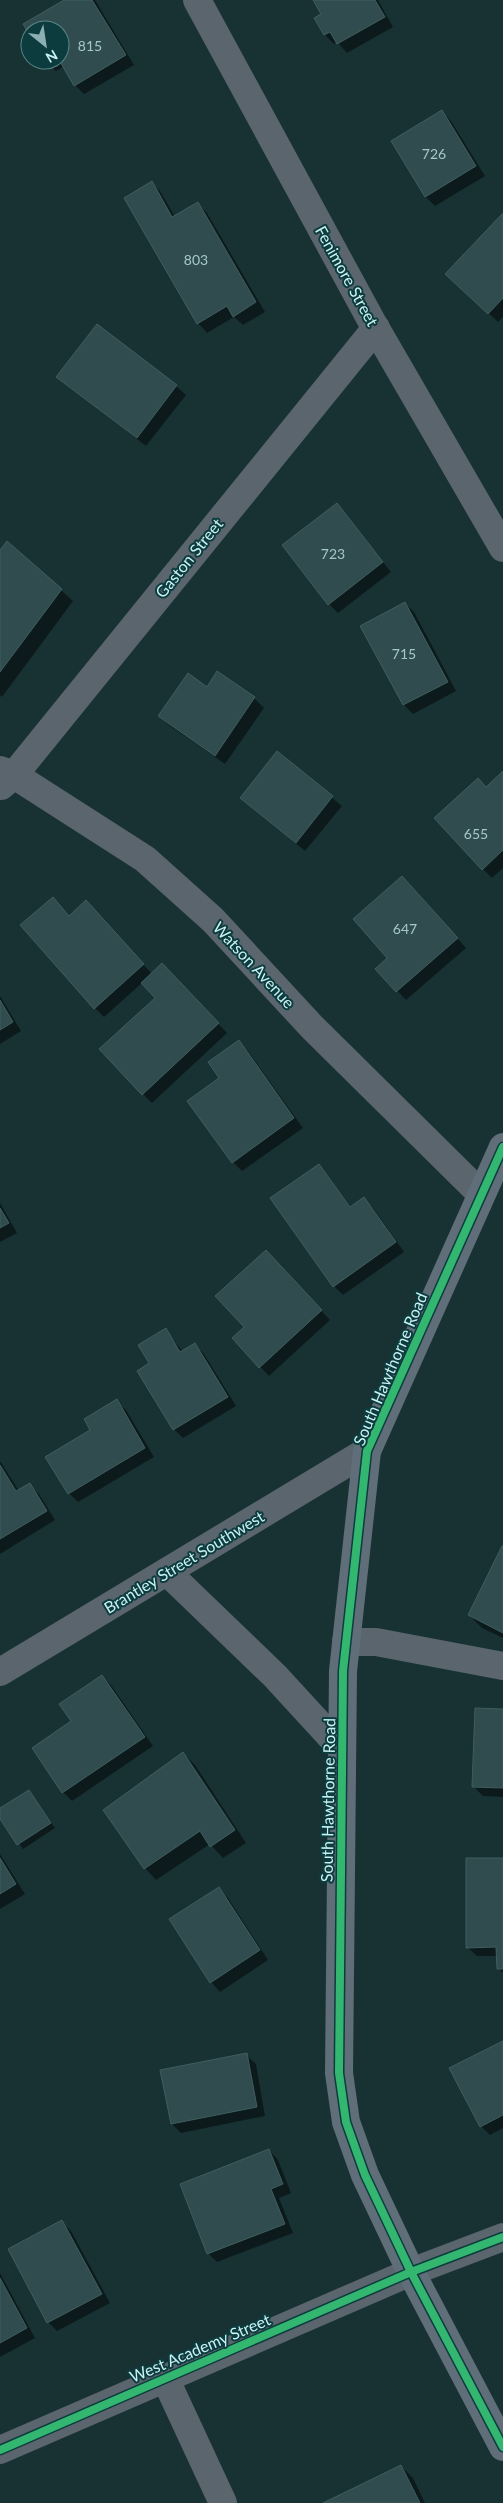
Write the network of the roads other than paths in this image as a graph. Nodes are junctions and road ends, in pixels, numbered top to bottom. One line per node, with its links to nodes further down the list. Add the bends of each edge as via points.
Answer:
1 (197, 0): 2 (street, Fenimore Street)
2 (376, 328): 3 (street, Fenimore Street); 4 (street, Gaston Street)
3 (503, 548)
4 (5, 777): 6 (street, Watson Avenue, via 145,860 213,920 312,1027)
5 (503, 1147): 6 (main road, South Hawthorne Road)
6 (481, 1194): 7 (main road, South Hawthorne Road)
7 (367, 1451): 8 (street, Brantley Street Southwest); 9 (main road, South Hawthorne Road)
8 (167, 1572): 11 (street, Brantley Street Southwest); 12 (street, via 275,1676)
9 (346, 1642): 10 (street, via 376,1642); 12 (main road, South Hawthorne Road, via 342,1671)
10 (503, 1666)
11 (0, 1672)
12 (342, 1749): 14 (main road, South Hawthorne Road, via 339,2073 346,2122 365,2176)
13 (503, 2237): 14 (street, West Academy Street)
14 (411, 2272): 15 (street, West Academy Street); 16 (main road, South Hawthorne Road)
15 (165, 2378): 17 (street, West Academy Street); 18 (street)
16 (503, 2447)
17 (0, 2450)
18 (223, 2503)

